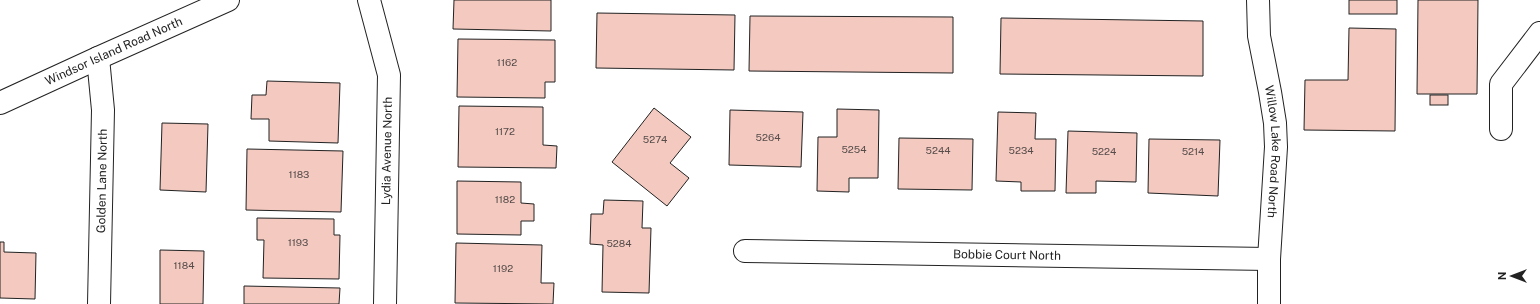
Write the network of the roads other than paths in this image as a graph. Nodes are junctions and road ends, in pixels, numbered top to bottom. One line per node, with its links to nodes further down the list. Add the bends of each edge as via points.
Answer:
1 (228, 0): 5 (street, Windsor Island Road North)
2 (369, 0): 11 (street, Lydia Avenue North, via 388,75)
3 (1258, 0): 9 (street, Willow Lake Road North, via 1259,36 1275,123 1276,147)
4 (1540, 33): 7 (street, via 1501,84)
5 (98, 58): 6 (street, Windsor Island Road North); 10 (street, Golden Lane North, via 103,110)
6 (0, 103)
7 (1501, 129)
8 (745, 250): 9 (street, Bobbie Court North)
9 (1269, 259): 12 (street, Willow Lake Road North)
10 (99, 304)
11 (385, 304)
12 (1269, 304)

